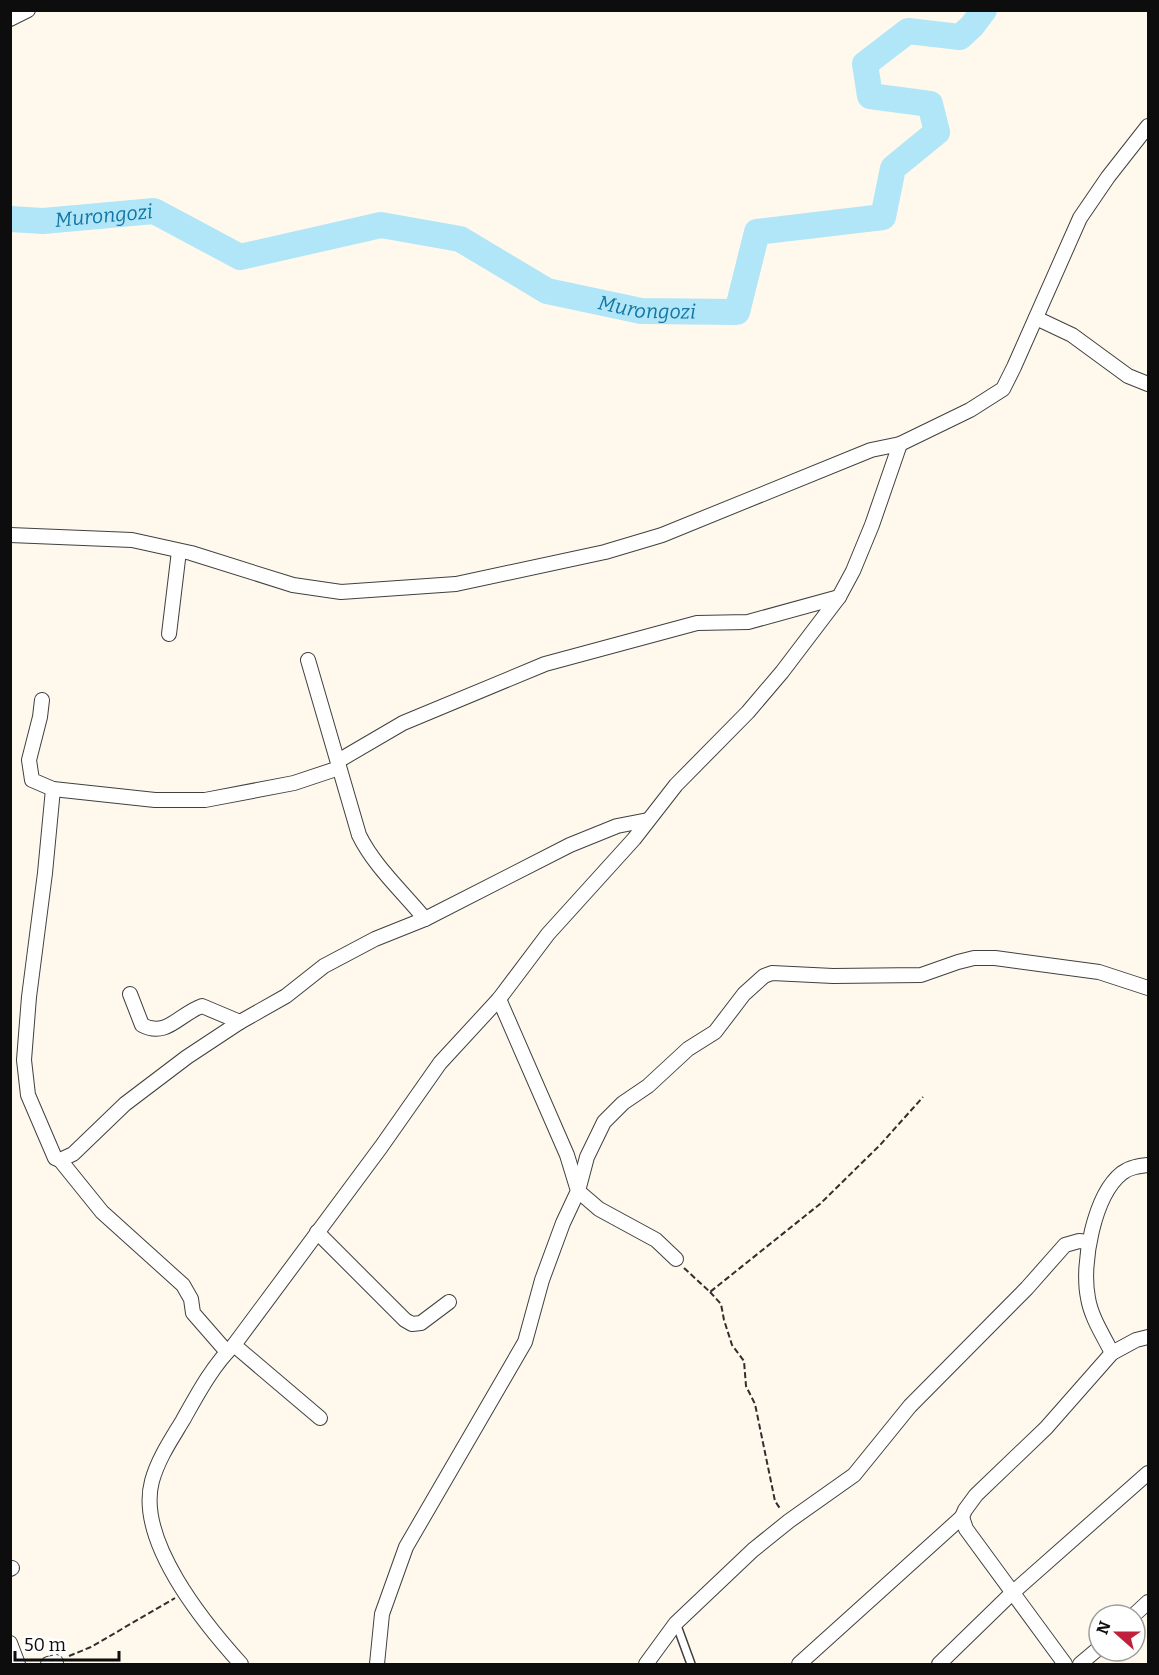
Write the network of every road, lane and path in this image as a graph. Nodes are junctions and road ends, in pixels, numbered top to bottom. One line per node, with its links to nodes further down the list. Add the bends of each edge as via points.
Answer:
1 (28, 10): 2 (street)
2 (10, 19)
3 (1149, 126): 4 (street, via 1080,218)
4 (1036, 318): 5 (street, via 1072,335 1128,376); 6 (street, via 1003,389)
5 (1149, 384)
6 (900, 444): 8 (street, via 871,450 662,535 605,552 456,584 341,592 293,585); 9 (street, via 868,534)
7 (10, 535): 8 (street, via 132,540)
8 (179, 551): 10 (street)
9 (839, 597): 13 (street, via 748,622 697,623 545,664 403,723); 15 (street, via 748,712 676,785)
10 (169, 634)
11 (308, 660): 13 (street)
12 (42, 700): 14 (street, via 29,760 32,780)
13 (338, 765): 14 (street, via 294,783 205,800 155,800); 16 (street, via 364,844)
14 (53, 789): 22 (street, via 24,1060 28,1095 55,1158)
15 (648, 820): 16 (street, via 617,826 570,845); 19 (street, via 548,934)
16 (425, 919): 20 (street, via 324,966 286,996)
17 (1149, 988): 24 (street, via 1099,972 995,957 974,958 921,975 772,973 744,994 715,1032 688,1049 604,1122 587,1157)
18 (130, 994): 20 (street, via 142,1025 151,1030 163,1029 202,1006)
19 (499, 999): 24 (street, via 567,1155); 25 (street, via 440,1063)
20 (240, 1022): 22 (street, via 125,1104 73,1154)
21 (923, 1097): 28 (path, via 820,1204)
22 (60, 1160): 31 (street, via 102,1212 183,1285 193,1313)
23 (1149, 1165): 26 (street, via 1122,1173 1113,1184)
24 (578, 1191): 27 (street, via 599,1209 656,1239); 44 (street, via 542,1280 525,1342 406,1547 382,1614)
25 (317, 1232): 29 (street, via 412,1324 421,1323); 31 (street)
26 (1088, 1242): 32 (street, via 1089,1306); 36 (street, via 1079,1240 1065,1245 910,1406 854,1475)
27 (676, 1259): 28 (path)
28 (710, 1292): 36 (path, via 721,1304 732,1345 744,1361 746,1386 755,1404 775,1501)
29 (449, 1302)
30 (1149, 1337): 32 (street)
31 (230, 1348): 33 (street); 37 (street, via 160,1458 151,1484 155,1537)
32 (1112, 1353): 35 (street, via 1046,1428 976,1495)
33 (320, 1418)
34 (1149, 1473): 38 (street)
35 (962, 1517): 38 (street, via 966,1529); 47 (street)
36 (789, 1521): 39 (street)
37 (185, 1593): 41 (path, via 91,1647); 43 (street)
38 (1011, 1594): 48 (street); 49 (street)
39 (676, 1623): 45 (street); 46 (lane)
40 (10, 1642): 42 (street)
41 (52, 1664)
42 (18, 1665)
43 (241, 1665)
44 (377, 1665)
45 (646, 1665)
46 (691, 1665)
47 (799, 1665)
48 (939, 1665)
49 (1065, 1665)

